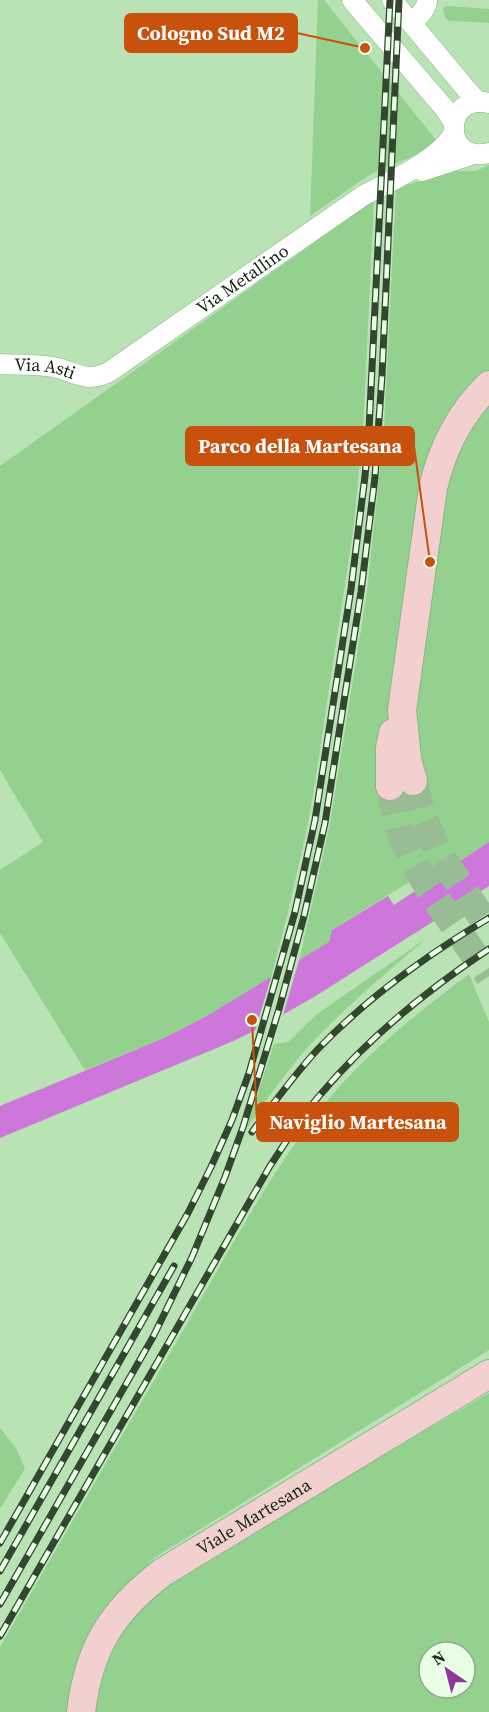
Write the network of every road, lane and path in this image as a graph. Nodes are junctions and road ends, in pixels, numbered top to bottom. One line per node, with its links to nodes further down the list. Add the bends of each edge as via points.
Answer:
1 (352, 0): 6 (street, via 445,109)
2 (392, 0): 4 (street)
3 (427, 0): 4 (street, via 421,14)
4 (411, 23): 5 (street, via 467,90)
5 (484, 102): 6 (street, Via Metallino, via 463,108)
6 (454, 128): 7 (street, via 460,147); 8 (street, Via Metallino, via 437,153)
7 (482, 154): 8 (street, Via Metallino)
8 (397, 178): 10 (street, Via Metallino, via 364,195 109,372)
9 (0, 364): 10 (street, Via Asti, via 56,367)
10 (88, 378)
11 (489, 385): 12 (street, via 472,402 448,441 436,477 402,710 406,750)
12 (401, 784)
13 (489, 1374): 14 (street, Viale Martesana, via 163,1572 137,1592 117,1614 101,1641 90,1668)
14 (81, 1712)

